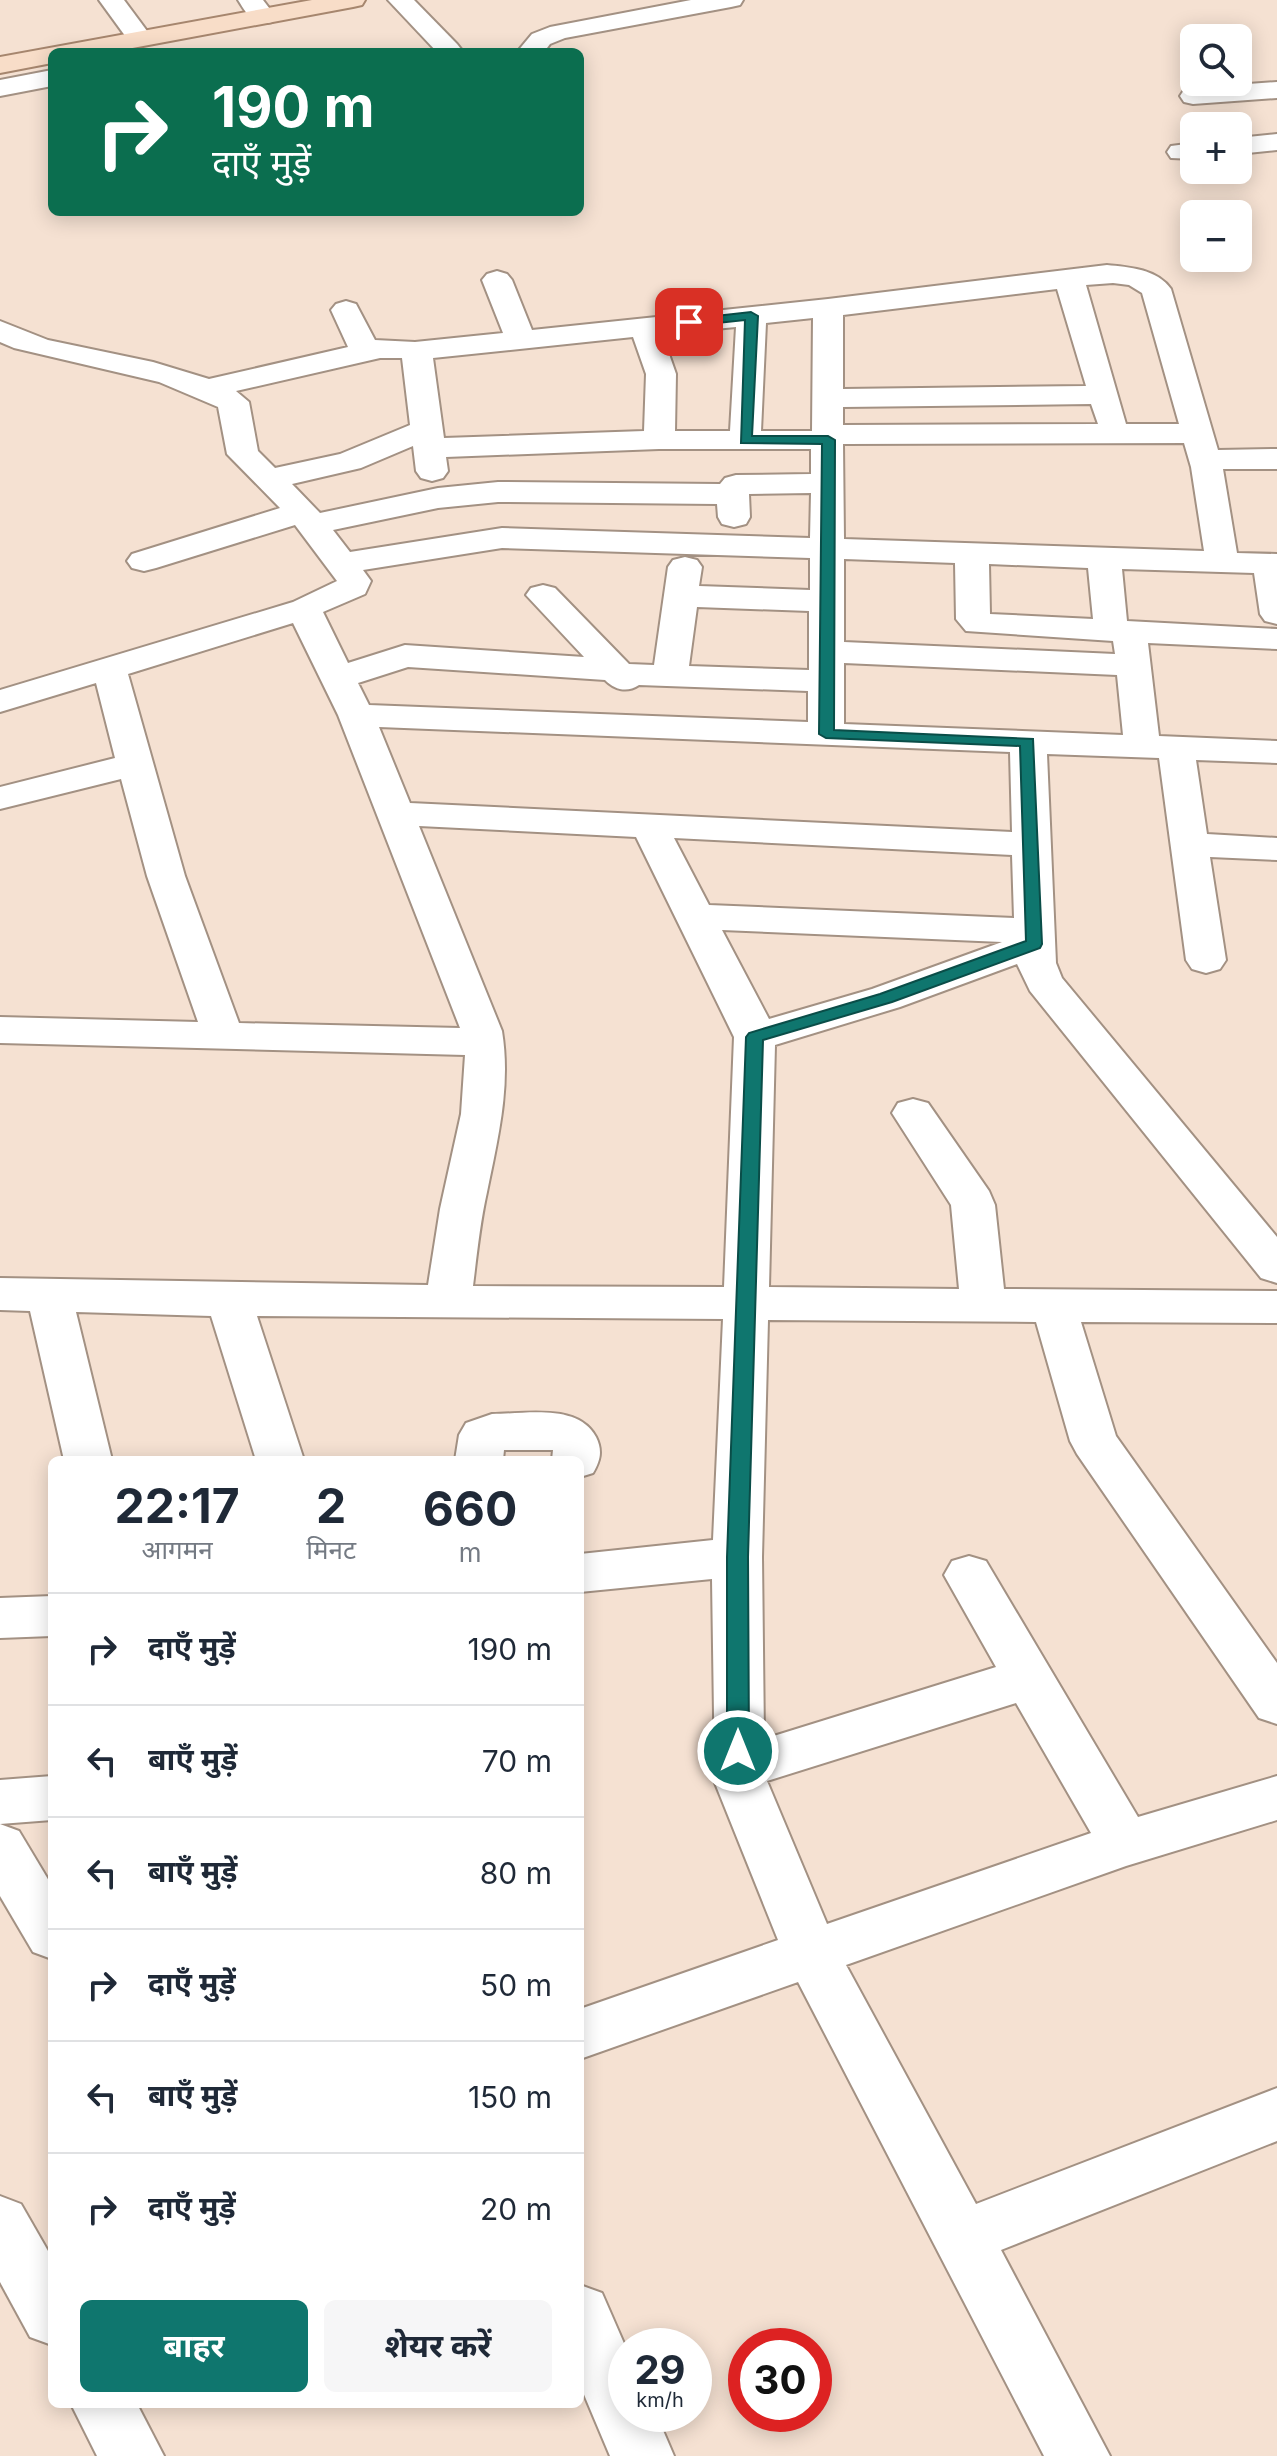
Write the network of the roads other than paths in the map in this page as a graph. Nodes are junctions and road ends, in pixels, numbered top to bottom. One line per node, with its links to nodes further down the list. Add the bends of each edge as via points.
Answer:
1 (111, 0): 7 (street)
2 (353, 0): 6 (main road)
3 (400, 0): 9 (street)
4 (731, 0): 5 (street)
5 (645, 7): 10 (street, via 551,34)
6 (256, 8): 7 (main road)
7 (140, 39): 8 (main road)
8 (91, 48)
9 (447, 48)
10 (533, 48)
11 (48, 57): 12 (main road)
12 (0, 65)
13 (48, 79): 14 (street)
14 (0, 88)
15 (1277, 90): 16 (street)
16 (1252, 92)
17 (1277, 142): 18 (street)
18 (1252, 145)
19 (1069, 279): 21 (street); 32 (street); 38 (street, via 1119,275 1156,289)
20 (497, 280): 26 (street)
21 (828, 308): 23 (street); 33 (street)
22 (346, 310): 27 (street, via 362,345)
23 (751, 316): 24 (street, via 704,308); 37 (street)
24 (645, 327): 26 (street); 36 (street, via 661,374)
25 (0, 330): 28 (street)
26 (521, 340): 29 (street)
27 (376, 350): 29 (street); 31 (street)
28 (50, 351): 30 (street); 31 (street)
29 (415, 351): 39 (street)
30 (0, 362)
31 (209, 388): 41 (street, via 233,402 243,454)
32 (1104, 395): 33 (street); 34 (street)
33 (828, 398): 35 (street)
34 (1115, 434): 35 (street); 38 (street)
35 (828, 438): 37 (street); 42 (street)
36 (659, 440): 37 (street); 39 (street)
37 (745, 440)
38 (1201, 446): 40 (street); 51 (street)
39 (429, 449): 41 (street)
40 (1277, 459)
41 (269, 479): 44 (street)
42 (828, 483): 43 (street, via 743,484 736,485); 47 (street)
43 (733, 494): 44 (street, via 498,492); 46 (street)
44 (307, 519): 50 (street); 52 (street)
45 (688, 545): 46 (street); 52 (street, via 502,538); 55 (street)
46 (735, 547): 47 (street)
47 (827, 551): 48 (street); 56 (street)
48 (972, 555): 49 (street); 60 (street, via 973,619 978,624)
49 (1104, 559): 51 (street); 60 (street)
50 (144, 561)
51 (1222, 563): 53 (street)
52 (340, 564): 57 (street, via 353,587)
53 (1273, 564): 58 (street)
54 (543, 595): 63 (street)
55 (681, 596): 56 (street); 64 (street)
56 (827, 601): 61 (street)
57 (305, 609): 62 (street); 65 (street)
58 (1277, 614)
59 (1277, 639): 60 (street)
60 (1125, 643): 61 (street); 71 (street)
61 (826, 667): 64 (street); 69 (street)
62 (109, 668): 66 (street); 73 (street)
63 (617, 672): 64 (street); 65 (street, via 405,656); 68 (street)
64 (670, 676)
65 (338, 678): 67 (street)
66 (0, 701)
67 (356, 715): 68 (street); 75 (street)
68 (671, 728): 69 (street)
69 (826, 734): 70 (street)
70 (1028, 742): 71 (street); 77 (street)
71 (1159, 747): 72 (street); 78 (street)
72 (1277, 752)
73 (135, 764): 74 (street); 84 (street, via 166,876)
74 (0, 798)
75 (395, 814): 76 (street); 86 (street)
76 (649, 826): 77 (street); 80 (street)
77 (1031, 844): 81 (street)
78 (1189, 844): 79 (street); 82 (street)
79 (1277, 849)
80 (696, 917): 81 (street); 85 (street)
81 (1034, 937): 85 (street, via 886,998); 88 (street, via 1040,973 1058,1001)
82 (1206, 960)
83 (0, 1030): 84 (street)
84 (223, 1035): 86 (street)
85 (755, 1037): 93 (street)
86 (484, 1042): 92 (street, via 487,1081)
87 (913, 1113): 94 (street, via 973,1205)
88 (1277, 1267)
89 (0, 1294): 90 (street)
90 (49, 1295): 91 (street); 97 (street)
91 (229, 1300): 92 (street); 98 (street)
92 (448, 1301): 93 (street)
93 (745, 1303): 94 (street); 101 (street)
94 (983, 1305): 95 (street)
95 (1054, 1306): 96 (street); 107 (street, via 1094,1441)
96 (1277, 1307)
97 (87, 1456)
98 (279, 1456)
99 (480, 1456): 100 (street, via 483,1435 492,1432 564,1432 577,1443)
100 (576, 1456)
101 (737, 1557): 102 (street); 108 (street)
102 (584, 1573)
103 (969, 1575): 106 (street)
104 (48, 1616): 105 (street)
105 (0, 1618)
106 (1029, 1678): 108 (street); 112 (street)
107 (1277, 1703)
108 (740, 1768): 115 (street, via 752,1813)
109 (48, 1798): 111 (street)
110 (1277, 1798): 112 (street)
111 (0, 1802)
112 (1125, 1844): 115 (street)
113 (0, 1847): 114 (street)
114 (48, 1928)
115 (812, 1955): 116 (street); 119 (street)
116 (584, 2033)
117 (1277, 2114): 119 (street)
118 (0, 2224): 120 (street)
119 (962, 2237): 125 (street)
120 (48, 2309)
121 (584, 2323): 124 (street)
122 (104, 2408): 123 (street)
123 (132, 2456)
124 (642, 2456)
125 (1078, 2456)

